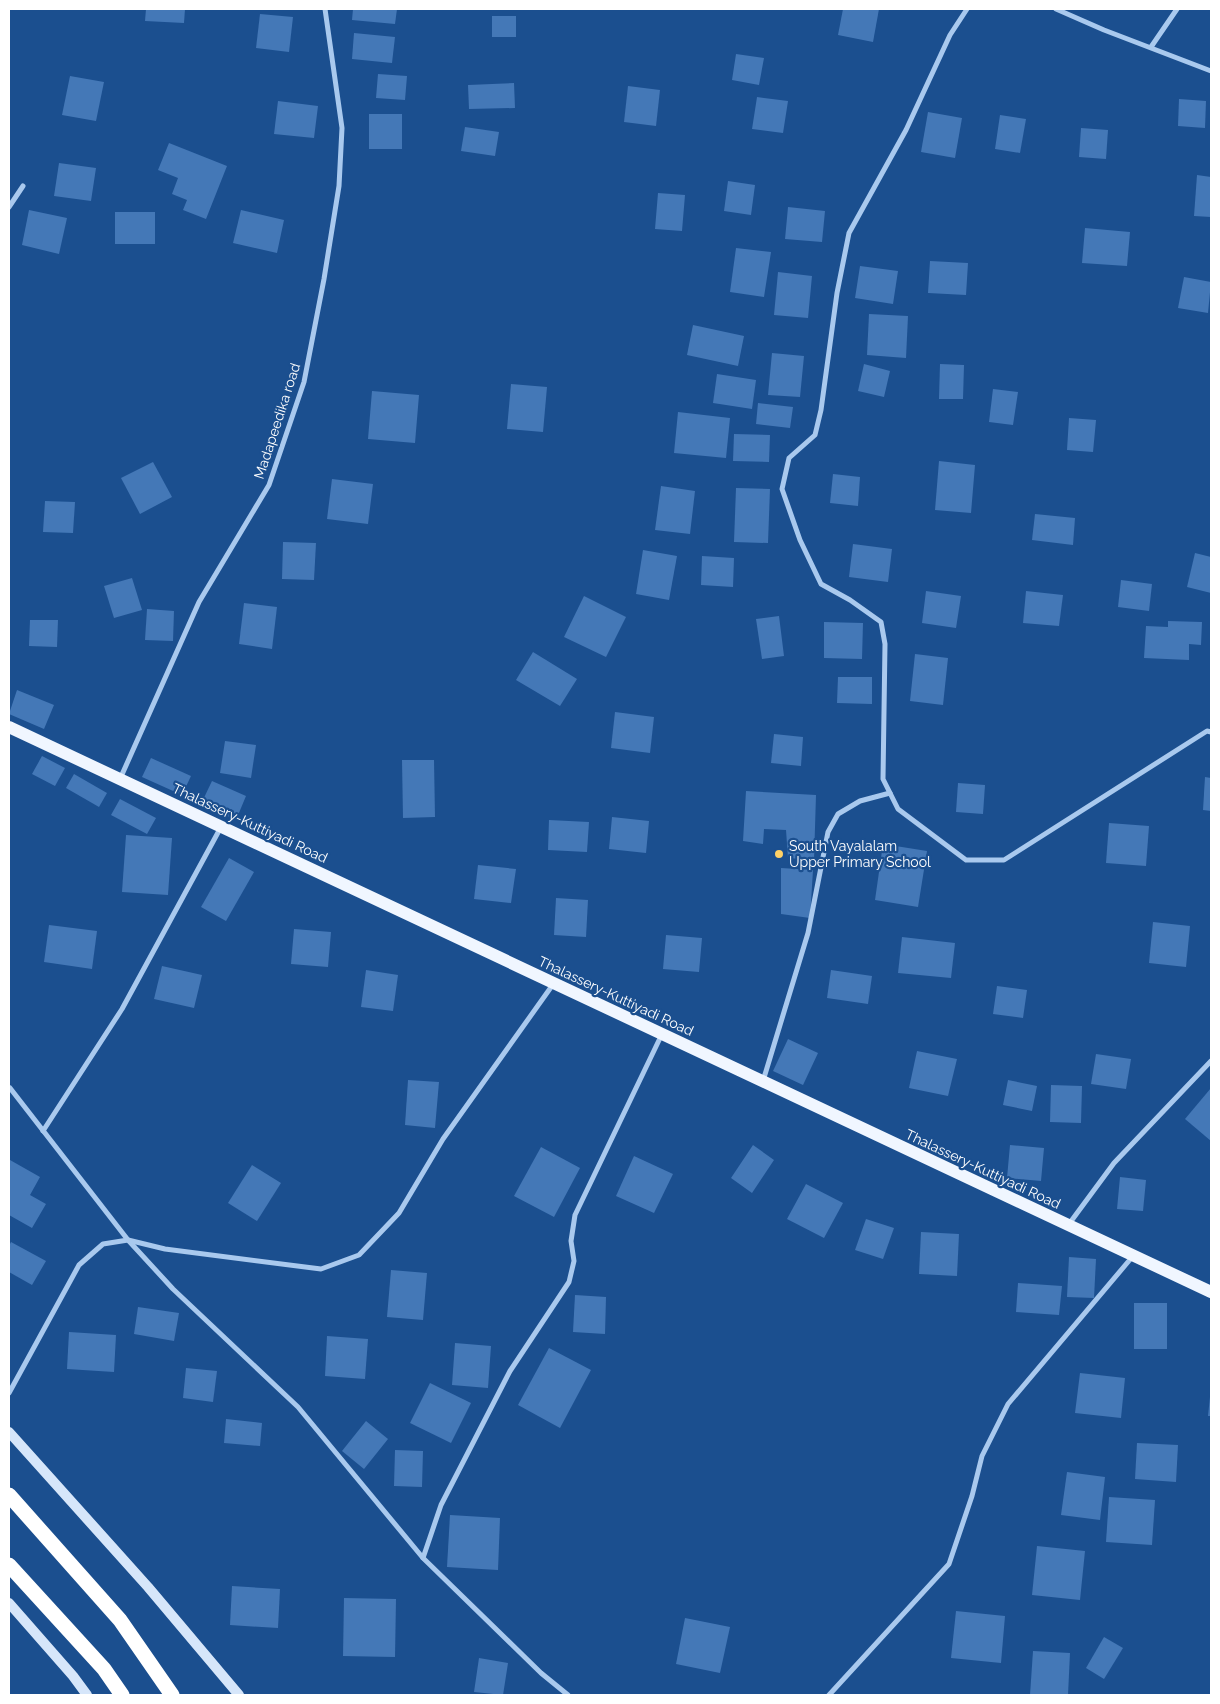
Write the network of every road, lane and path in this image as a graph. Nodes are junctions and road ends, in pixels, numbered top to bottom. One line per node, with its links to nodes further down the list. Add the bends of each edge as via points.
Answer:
1 (326, 9): 11 (street, Madapeedika road, via 342,128 339,186 304,382 269,485 199,602)
2 (967, 9): 12 (street, via 950,35 906,130 850,233 815,435 789,458 782,489 800,540 821,584 880,622 884,644 883,779)
3 (1056, 9): 5 (street)
4 (1177, 9): 5 (street)
5 (1151, 47): 6 (street)
6 (1211, 71)
7 (22, 186): 8 (street)
8 (9, 207)
9 (9, 727): 11 (main road, Thalassery-Kuttiyadi Road)
10 (1211, 732): 12 (street, via 1004,860 966,860 898,808)
11 (120, 779): 13 (main road, Thalassery-Kuttiyadi Road)
12 (890, 793): 17 (street, via 860,801 838,814 828,832 808,933)
13 (221, 826): 14 (main road, Thalassery-Kuttiyadi Road); 19 (street, via 122,1009)
14 (554, 983): 15 (main road, Thalassery-Kuttiyadi Road); 21 (street, via 443,1139 399,1213 359,1255 321,1269 165,1249)
15 (662, 1034): 17 (main road, Thalassery-Kuttiyadi Road); 27 (street, via 575,1215 571,1241 574,1261 569,1282 510,1371 441,1505)
16 (1211, 1061): 20 (street, via 1114,1163)
17 (763, 1081): 20 (main road, Thalassery-Kuttiyadi Road)
18 (10, 1088): 19 (street)
19 (43, 1131): 21 (street)
20 (1068, 1225): 22 (main road, Thalassery-Kuttiyadi Road)
21 (128, 1240): 24 (street, via 103,1244 79,1265); 27 (street, via 173,1289 298,1408)
22 (1133, 1255): 23 (main road, Thalassery-Kuttiyadi Road); 35 (street, via 1008,1404 982,1456 949,1564)
23 (1211, 1292)
24 (9, 1393)
25 (9, 1432): 33 (street, via 148,1587)
26 (9, 1495): 32 (highway, via 120,1620)
27 (423, 1558): 34 (street)
28 (9, 1565): 31 (highway, via 104,1669)
29 (9, 1603): 30 (street)
30 (87, 1695)
31 (122, 1695)
32 (172, 1695)
33 (239, 1695)
34 (568, 1695)
35 (829, 1695)

